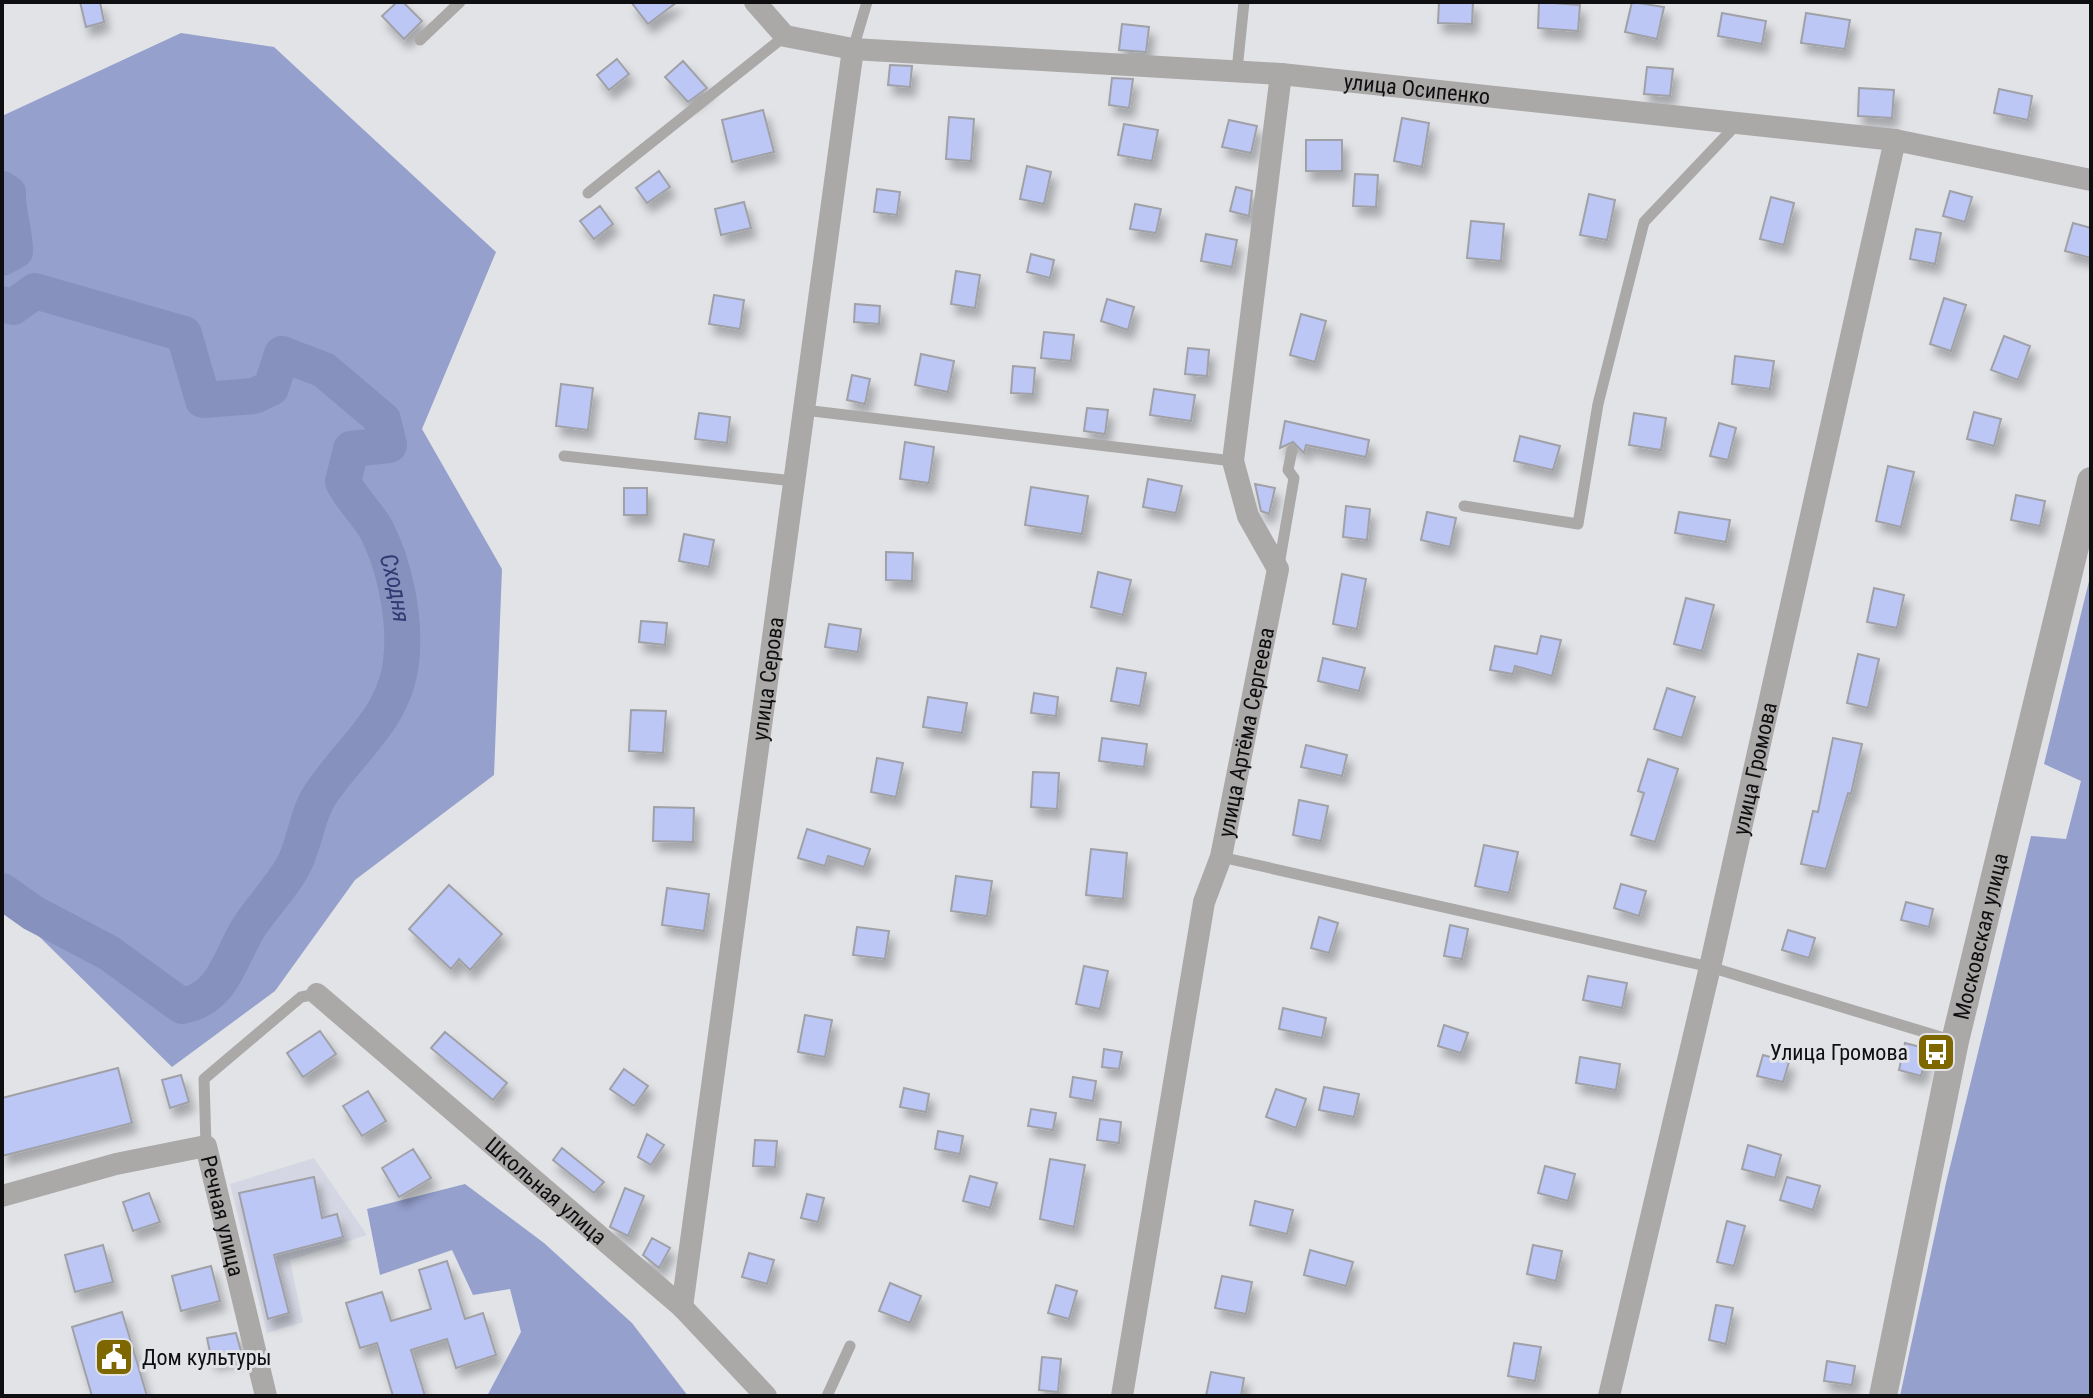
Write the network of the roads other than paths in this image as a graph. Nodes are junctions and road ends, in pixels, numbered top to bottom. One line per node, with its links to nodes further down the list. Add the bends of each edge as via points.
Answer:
1 (460, 2): 6 (lane)
2 (755, 2): 5 (street)
3 (867, 2): 7 (lane)
4 (1244, 2): 8 (lane)
5 (785, 36): 7 (street, улица Осипенко); 13 (lane)
6 (420, 40)
7 (853, 49): 8 (street, улица Осипенко); 14 (street, улица Серова)
8 (1237, 70): 9 (street, улица Осипенко)
9 (1281, 74): 10 (street, улица Осипенко); 17 (street)
10 (1739, 123): 11 (street, улица Осипенко); 20 (lane, via 1644,222 1598,404 1578,524)
11 (1895, 140): 12 (street, улица Осипенко); 23 (street, улица Громова)
12 (2091, 180)
13 (588, 193)
14 (804, 410): 17 (lane); 18 (street, улица Серова)
15 (1292, 450): 21 (lane, via 1288,470 1294,478)
16 (564, 456): 18 (lane)
17 (1233, 461): 21 (street, via 1248,516)
18 (794, 481): 28 (street, улица Серова)
19 (2091, 481): 25 (street, Московская улица)
20 (1464, 506)
21 (1278, 569): 22 (street, улица Артёма Сергеева)
22 (1221, 857): 23 (lane); 33 (street, улица Артёма Сергеева, via 1204,902 1182,1019)
23 (1710, 967): 25 (lane); 34 (street, улица Громова)
24 (317, 994): 26 (lane, via 301,997 204,1079); 28 (street, Школьная улица)
25 (1955, 1041): 35 (street, Московская улица)
26 (206, 1146): 27 (street, Речная улица); 30 (street, Речная улица)
27 (2, 1196)
28 (682, 1307): 31 (street, Школьная улица)
29 (850, 1346): 32 (lane)
30 (266, 1396)
31 (766, 1396)
32 (827, 1396)
33 (1122, 1396)
34 (1609, 1396)
35 (1883, 1396)

